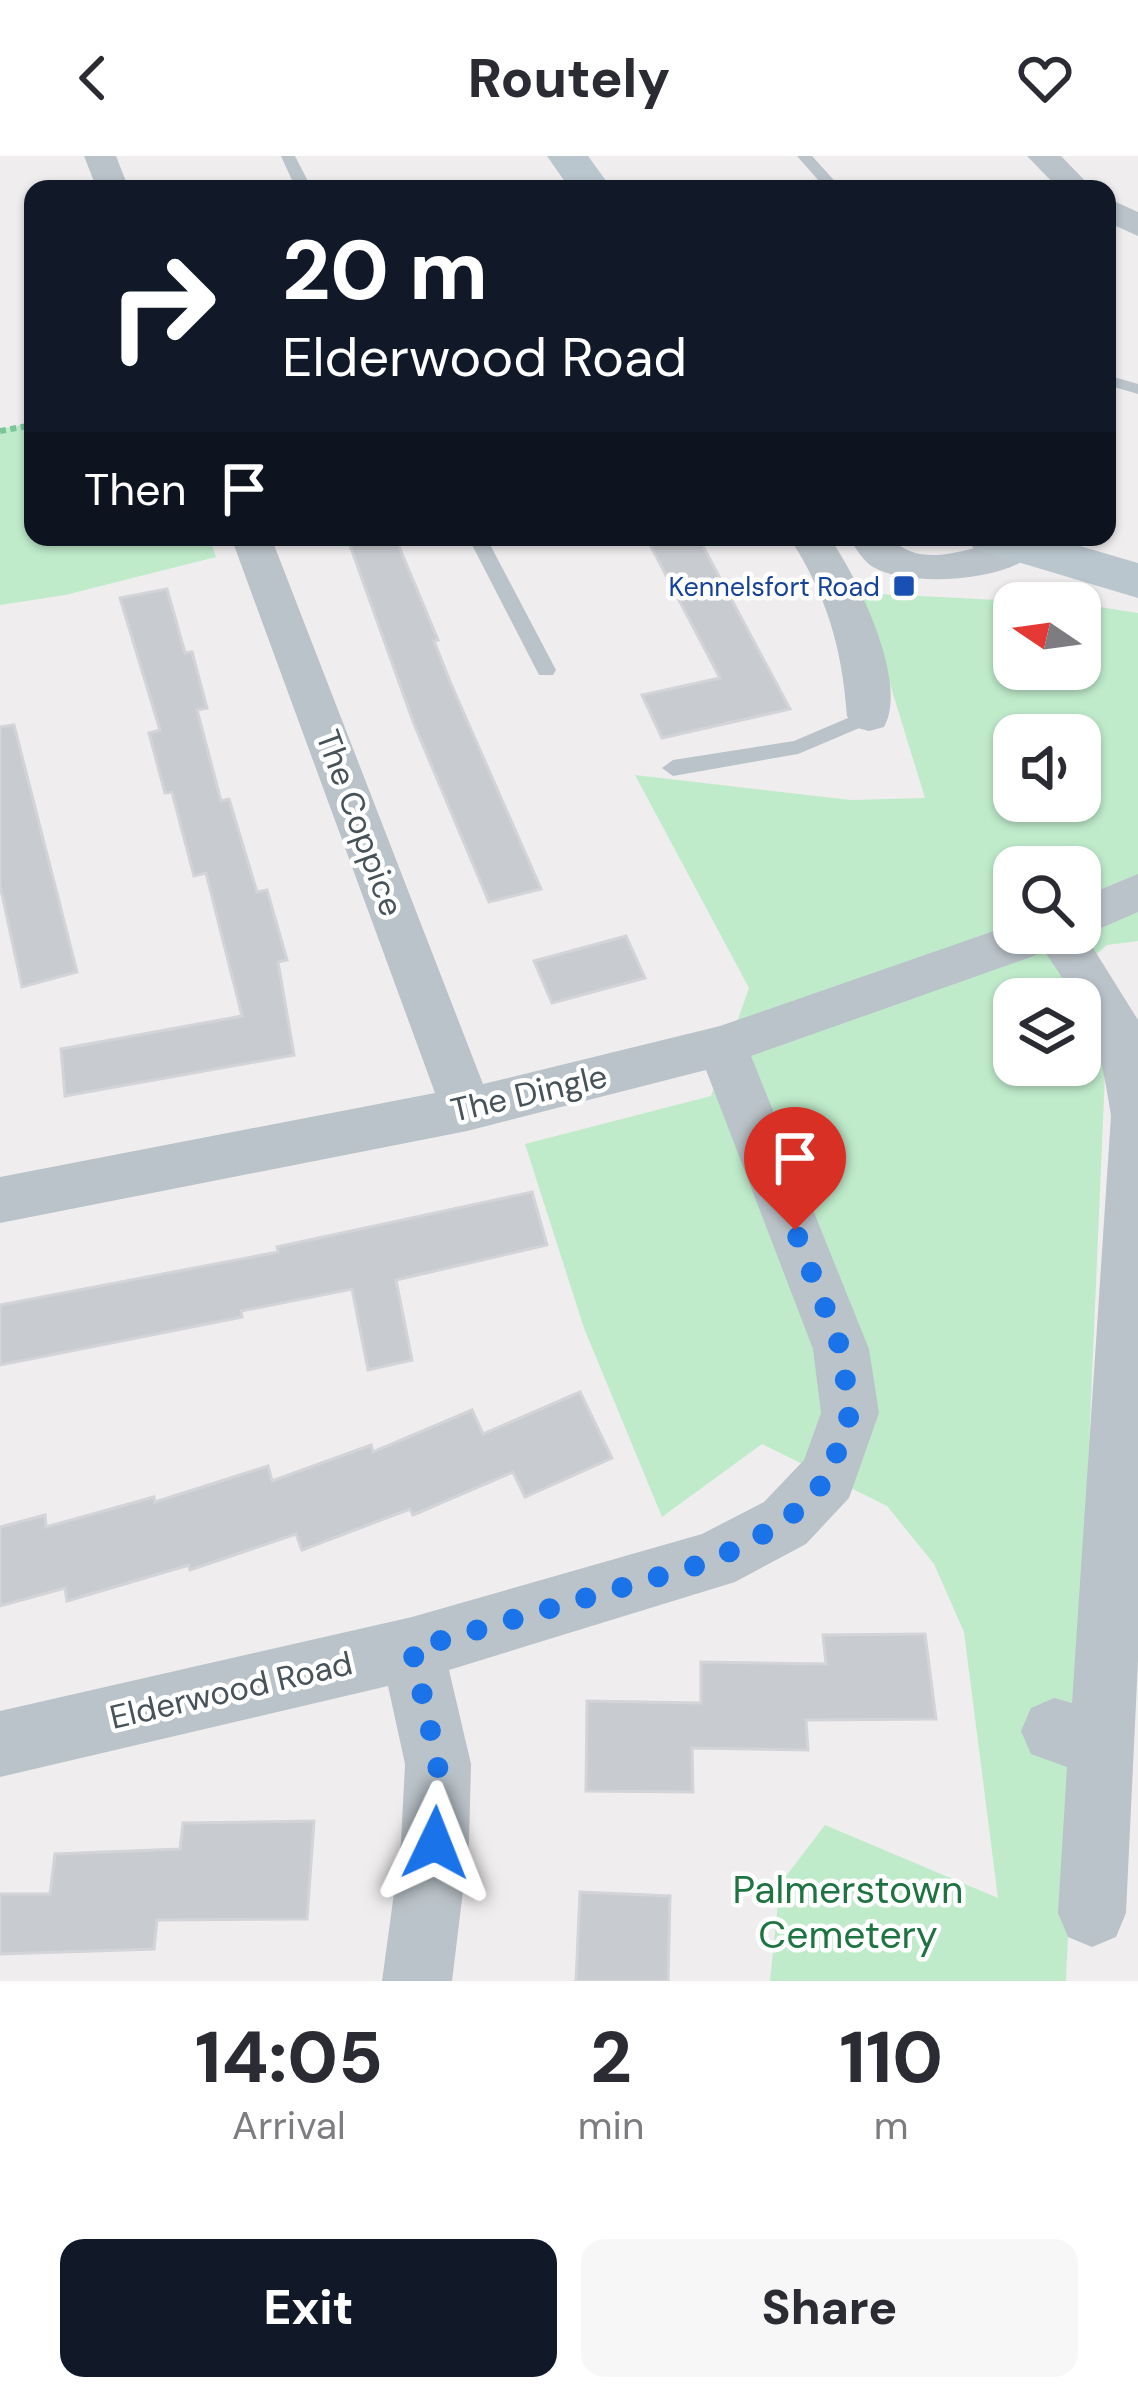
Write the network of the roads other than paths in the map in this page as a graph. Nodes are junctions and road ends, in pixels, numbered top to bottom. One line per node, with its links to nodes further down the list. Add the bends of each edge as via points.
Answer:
1 (804, 156): 3 (lane)
2 (1043, 156): 4 (street)
3 (826, 180)
4 (1068, 180)
5 (254, 546): 21 (street, The Coppice)
6 (482, 546): 13 (lane)
7 (816, 546): 11 (street)
8 (1003, 546): 10 (street, via 992,561 970,566)
9 (1020, 546): 12 (street)
10 (877, 547): 11 (street)
11 (839, 578): 14 (street, via 864,647)
12 (1138, 581)
13 (546, 670)
14 (869, 716): 15 (lane, via 828,740)
15 (673, 768)
16 (1138, 892): 17 (street)
17 (1101, 909)
18 (993, 951): 20 (street, The Dingle)
19 (1073, 954): 25 (street, via 1126,1046 1136,1116 1078,1737)
20 (722, 1046): 21 (street, The Dingle); 23 (street, Elderwood Road, via 841,1349 850,1413 828,1478 784,1523 712,1561)
21 (467, 1109): 22 (street, The Dingle)
22 (0, 1200)
23 (412, 1649): 24 (street, Elderwood Road); 26 (street, via 438,1764)
24 (0, 1744)
25 (1092, 1913)
26 (417, 1981)

